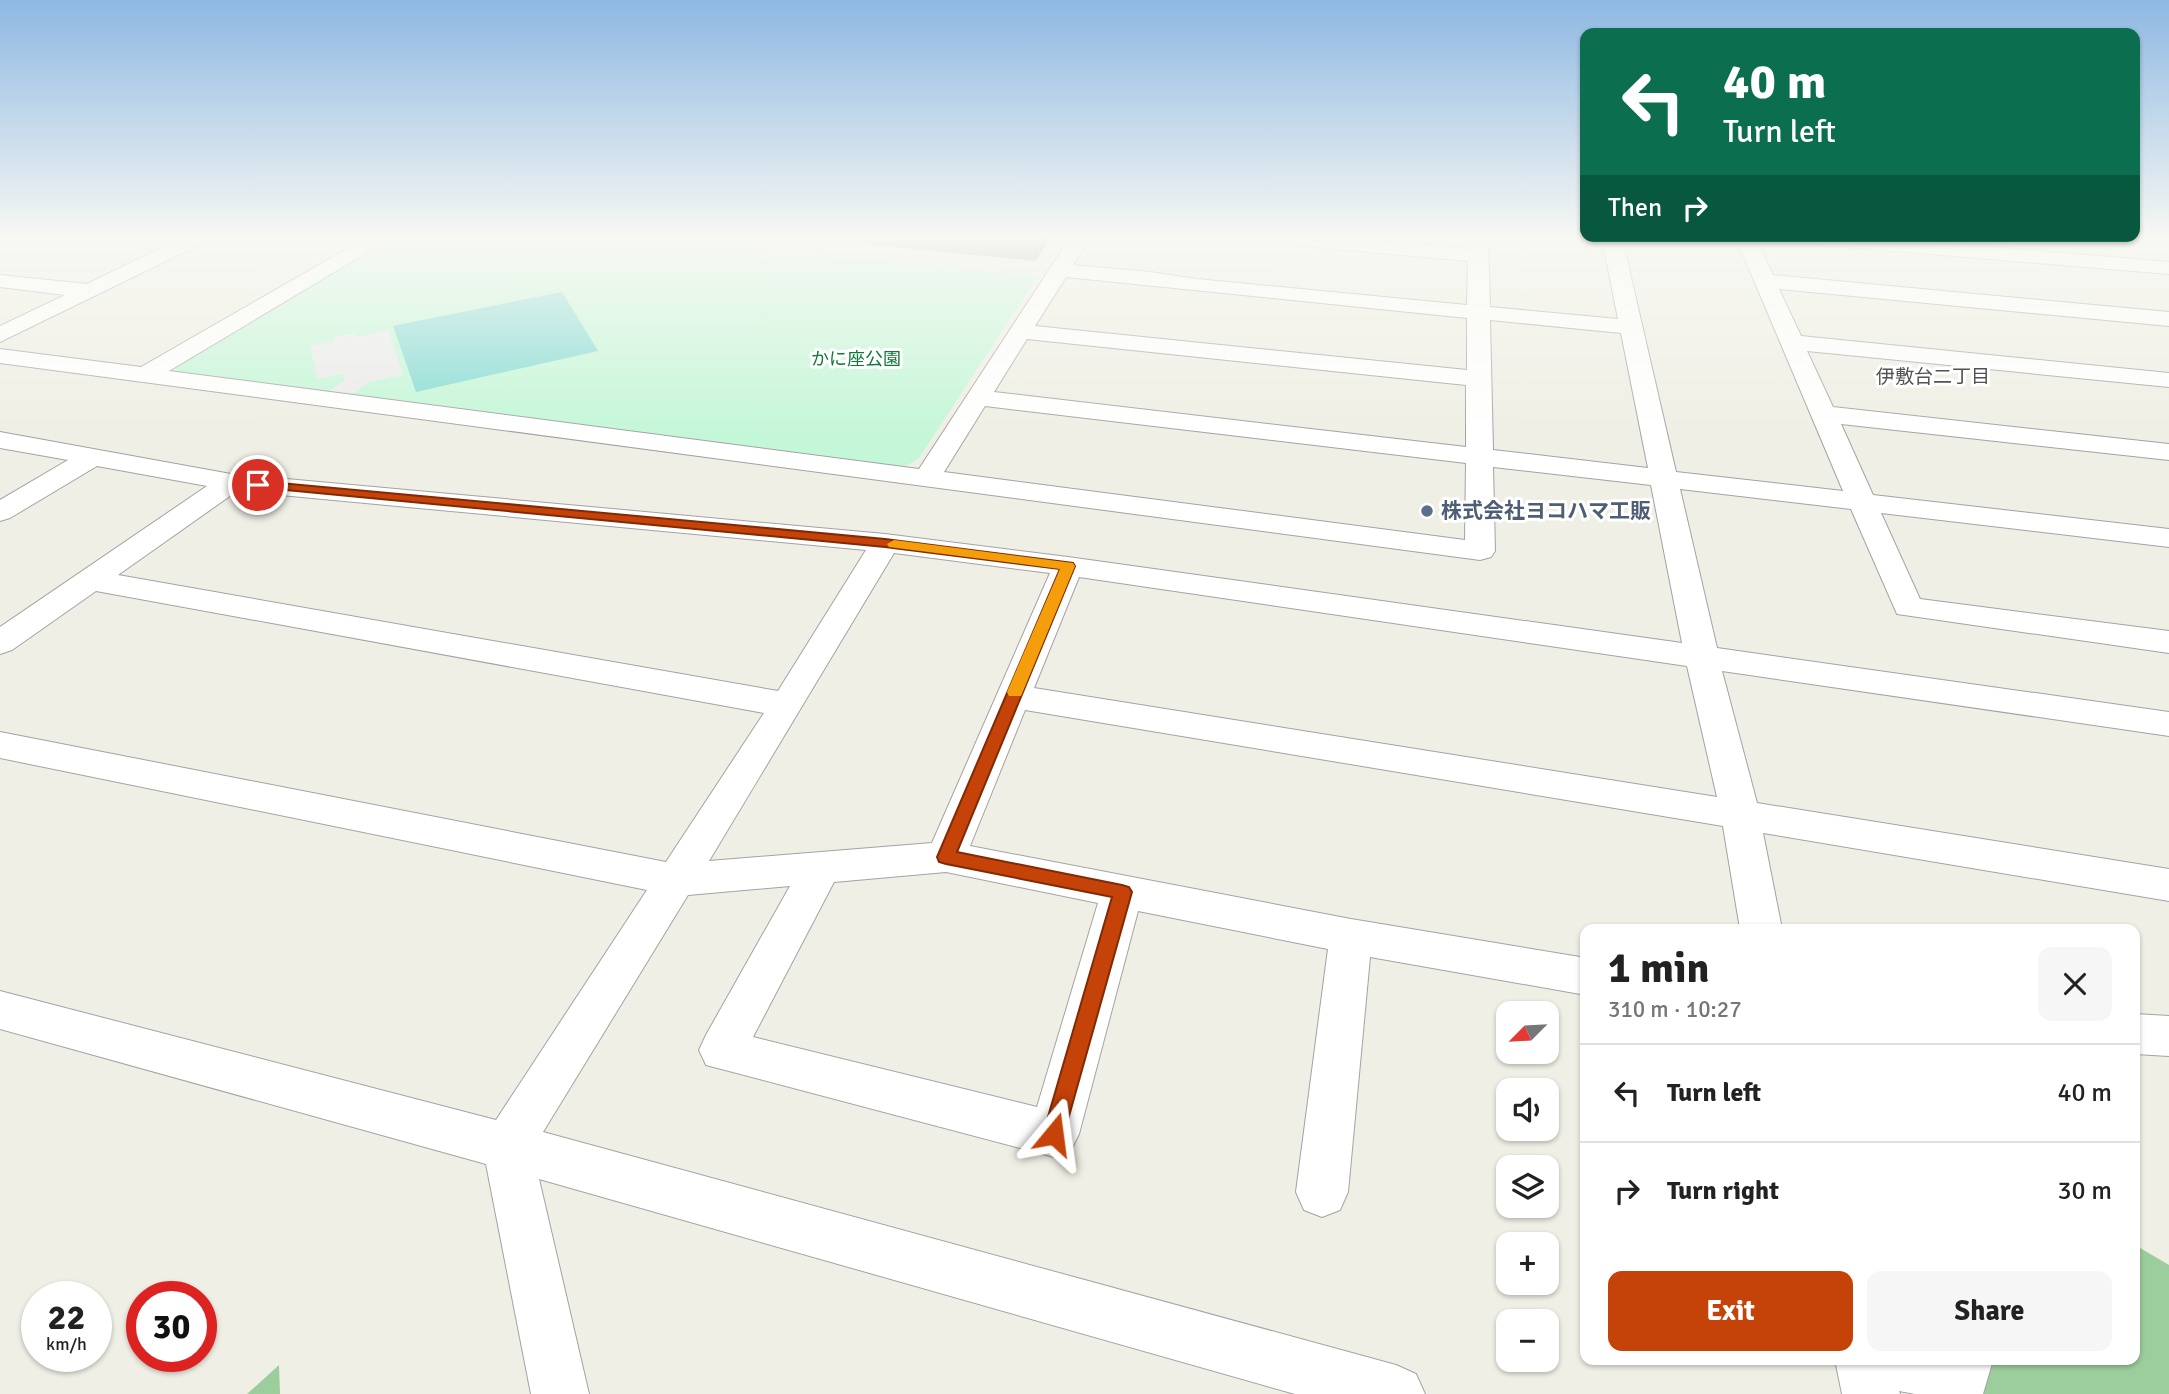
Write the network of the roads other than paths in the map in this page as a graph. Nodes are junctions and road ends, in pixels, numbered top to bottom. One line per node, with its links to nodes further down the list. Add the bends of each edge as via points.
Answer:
1 (65, 303): 14 (street)
2 (232, 303): 17 (street)
3 (269, 303): 18 (street)
4 (1039, 303): 13 (street)
5 (1379, 303): 10 (street)
6 (1478, 303): 10 (street)
7 (1626, 303): 12 (street)
8 (1775, 303): 15 (street)
9 (2000, 303): 11 (street)
10 (1478, 311): 12 (street); 19 (street)
11 (2169, 319)
12 (1631, 327): 28 (street)
13 (1021, 331): 19 (street); 21 (street)
14 (0, 335)
15 (1790, 342): 20 (street); 22 (street)
16 (0, 356): 17 (street)
17 (109, 371): 18 (street)
18 (143, 376): 27 (street)
19 (1478, 379): 25 (street)
20 (2169, 380)
21 (978, 398): 25 (street); 27 (street)
22 (1822, 414): 24 (street); 30 (street)
23 (0, 440): 26 (street)
24 (2169, 452)
25 (1478, 456): 27 (street, via 1480,551); 28 (street)
26 (93, 457): 29 (street); 31 (street)
27 (927, 477)
28 (1665, 478): 30 (street); 38 (street)
29 (231, 482): 33 (street); 35 (street)
30 (1860, 501): 32 (street); 36 (street, via 1908,607)
31 (0, 512)
32 (2169, 538)
33 (885, 543): 34 (street); 40 (street)
34 (1068, 566): 38 (street); 39 (street)
35 (90, 580): 37 (street); 40 (street)
36 (2169, 642)
37 (0, 643)
38 (1702, 657): 41 (street); 43 (street)
39 (1013, 696): 43 (street); 44 (street)
40 (787, 705): 46 (street)
41 (2169, 724)
42 (0, 745): 46 (street)
43 (1740, 814): 47 (street); 49 (street)
44 (946, 857): 45 (street); 48 (street)
45 (821, 868): 46 (street); 48 (street, via 722,1050 1054,1134)
46 (676, 880): 55 (street)
47 (2169, 885)
48 (1122, 892): 50 (street)
49 (1760, 924)
50 (1351, 936): 51 (street); 56 (street)
51 (1580, 977)
52 (0, 1010): 55 (street)
53 (2140, 1034): 54 (street)
54 (2169, 1036)
55 (508, 1146): 60 (street); 61 (street)
56 (1322, 1192)
57 (1864, 1365): 62 (street)
58 (1912, 1365): 59 (street, via 1962,1375)
59 (1964, 1365)
60 (560, 1394)
61 (1396, 1394)
62 (1871, 1394)

